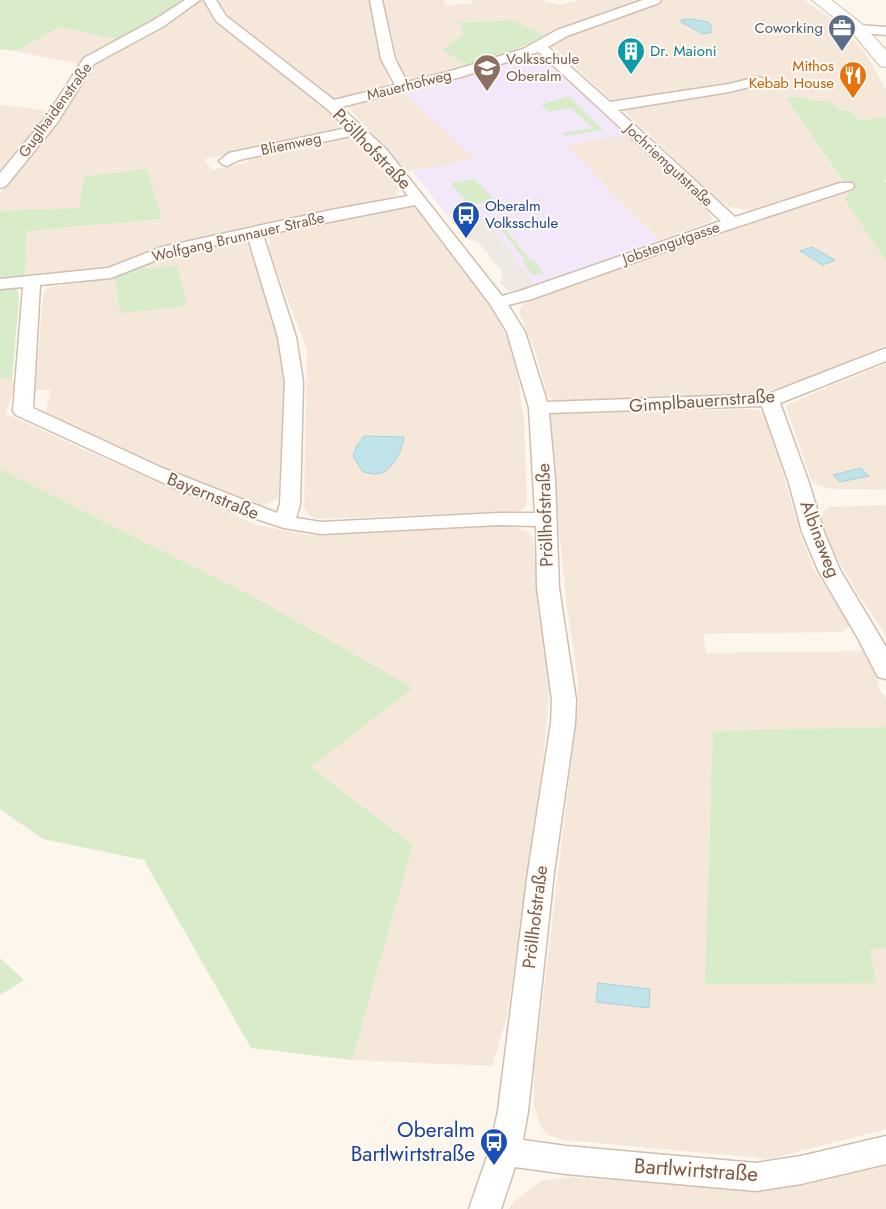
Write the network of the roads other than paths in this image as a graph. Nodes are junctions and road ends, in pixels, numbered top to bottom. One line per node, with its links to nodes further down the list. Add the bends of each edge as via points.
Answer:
1 (194, 0): 16 (street, Guglhaidenstraße, via 89,61 59,108)
2 (210, 0): 12 (street, Pröllhofstraße, via 222,18)
3 (376, 0): 11 (street, via 391,68)
4 (655, 0): 8 (street, Mauerhofweg, via 562,33)
5 (820, 0): 6 (main road)
6 (858, 29): 7 (street); 9 (main road)
7 (886, 31)
8 (539, 47): 11 (street, Mauerhofweg); 13 (street, Jochriemgutstraße)
9 (886, 62)
10 (757, 81): 13 (street, Jochriemgutstraße)
11 (404, 87): 12 (street, Mauerhofweg)
12 (330, 105): 14 (street, Pröllhofstraße)
13 (607, 107): 19 (street, Jochriemgutstraße)
14 (358, 130): 15 (street, Bliemweg, via 234,156); 18 (street, Pröllhofstraße)
15 (227, 161)
16 (0, 182)
17 (846, 186): 19 (street, Jobstengutgasse)
18 (419, 199): 20 (street, Wolfgang Brunnauer Straße); 23 (street, Pröllhofstraße)
19 (731, 222): 23 (street, Jobstengutgasse)
20 (254, 232): 21 (street, Wolfgang Brunnauer Straße, via 162,252 111,273); 28 (street, via 287,337 294,382 290,504)
21 (32, 281): 22 (street, Wolfgang Brunnauer Straße); 28 (street, Bayernstraße, via 23,411 122,459 254,514)
22 (0, 284)
23 (498, 302): 26 (street, Pröllhofstraße, via 516,332)
24 (886, 354): 25 (street, Gimplbauernstraße)
25 (770, 400): 26 (street, Gimplbauernstraße); 29 (street, Albinaweg, via 813,532 829,570)
26 (539, 408): 27 (street, Pröllhofstraße)
27 (545, 520): 28 (street, Bayernstraße, via 499,519 321,528); 31 (street, Pröllhofstraße, via 549,598 564,700 563,723 541,872 513,1111)
28 (284, 522)
29 (886, 671)
30 (886, 1150): 31 (street, Bartlwirtstraße, via 756,1177 566,1160)
31 (505, 1151): 32 (street, Pröllhofstraße)
32 (485, 1209)

